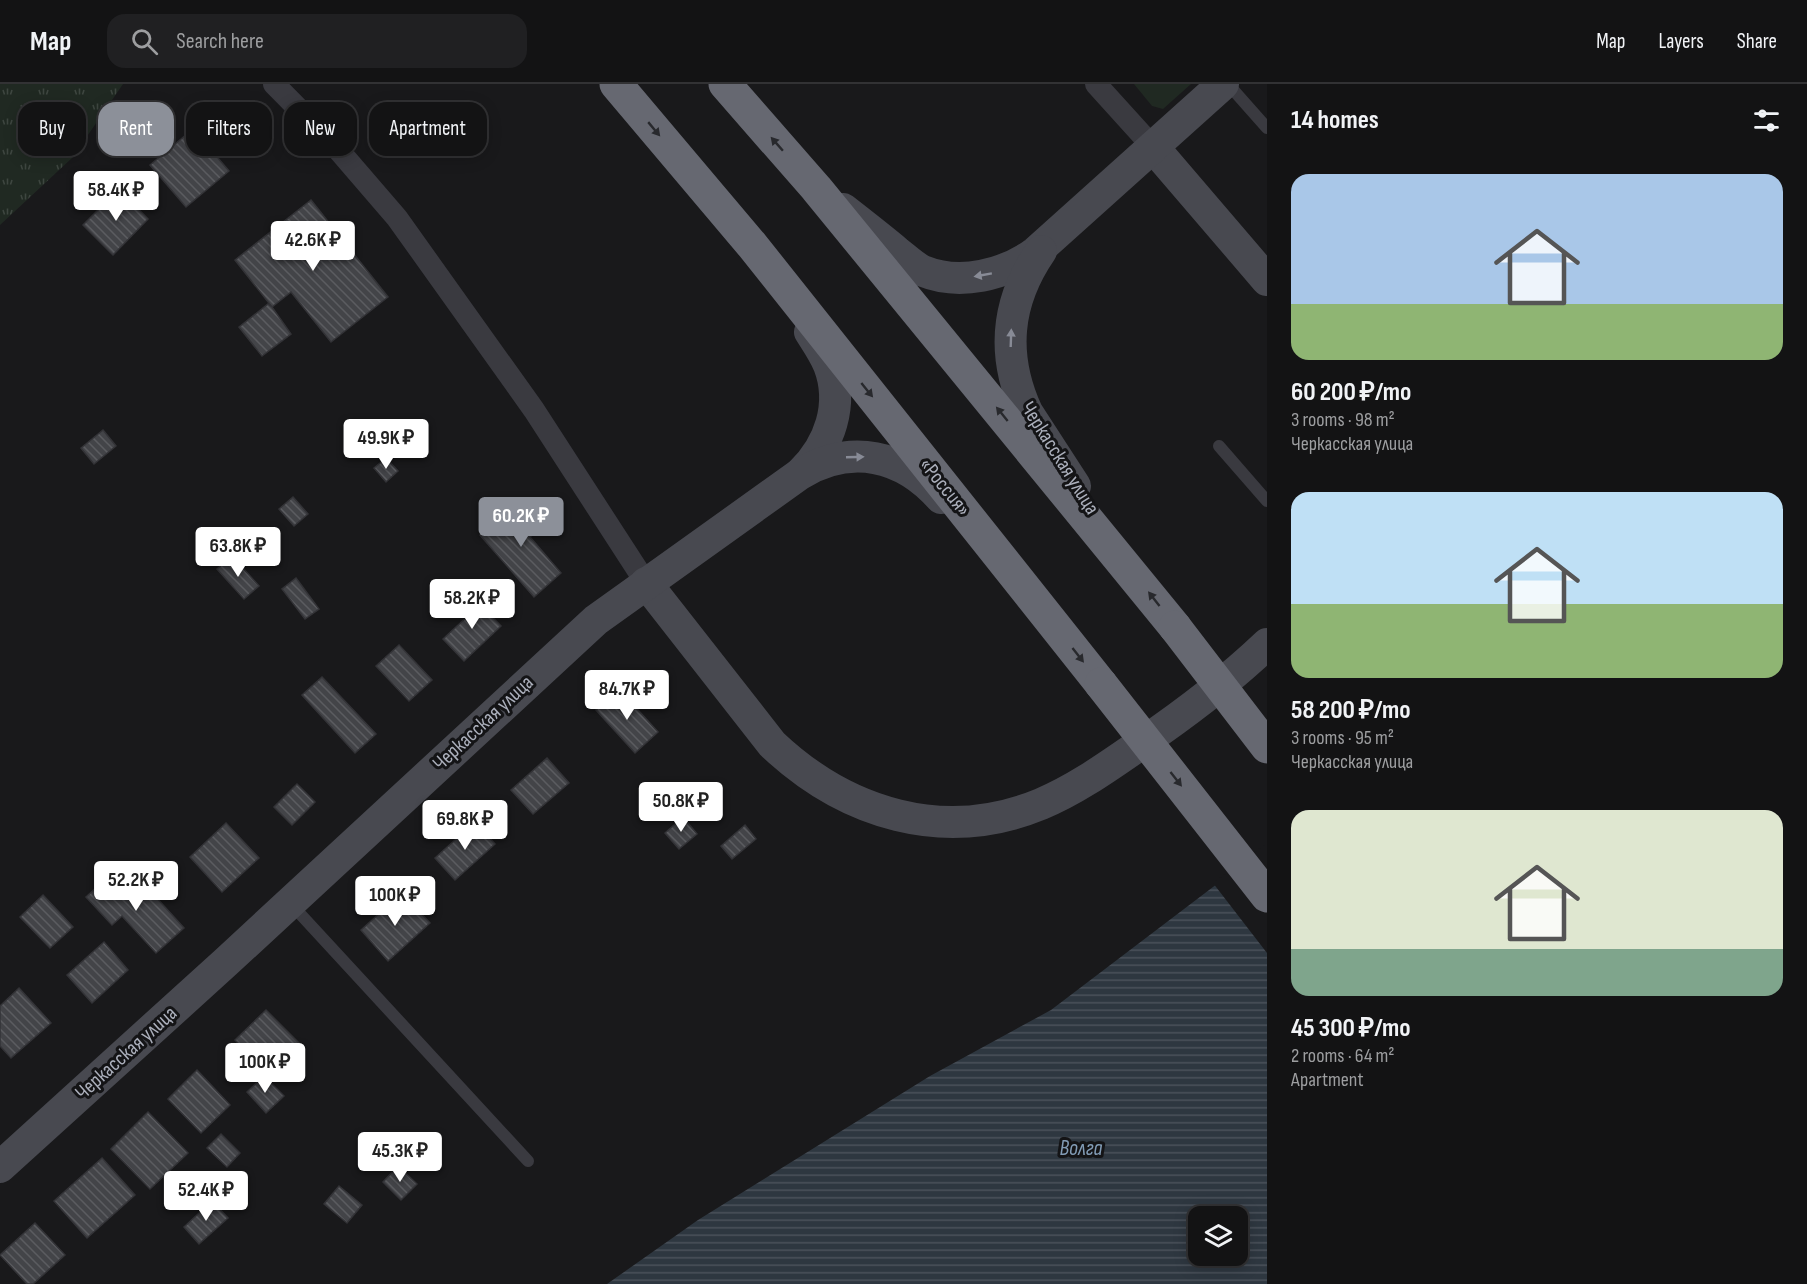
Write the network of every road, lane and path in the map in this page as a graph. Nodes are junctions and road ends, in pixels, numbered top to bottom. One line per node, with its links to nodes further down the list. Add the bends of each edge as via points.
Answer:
1 (274, 84): 16 (street, via 335,146 397,218 534,410)
2 (616, 84): 10 (highway, «Россия», one-way to 10)
3 (725, 84): 8 (highway, one-way to 3)
4 (1096, 84): 7 (street)
5 (1226, 84): 6 (lane); 7 (street, Черкасская улица)
6 (1267, 128)
7 (1153, 147): 9 (street, Черкасская улица); 11 (street)
8 (816, 188): 9 (street, Черкасская улица, one-way to 8, via 1028,258 1000,271 970,277 940,276 921,270); 15 (highway, one-way to 8)
9 (1052, 238): 15 (street, Черкасская улица, one-way to 9, via 1035,424 1021,399 1013,371 1010,342 1016,300 1027,274)
10 (752, 245): 13 (street, Черкасская улица, via 820,348 834,385 835,405 829,434); 17 (highway, «Россия», one-way to 17)
11 (1267, 280)
12 (1219, 446): 14 (lane)
13 (800, 474): 16 (street, Черкасская улица); 17 (street, Черкасская улица, one-way to 17, via 828,461 858,456 879,458 908,469 932,488)
14 (1267, 501)
15 (1132, 572): 19 (highway, one-way to 15, bridge)
16 (646, 583): 18 (street, via 772,744 793,764 817,781 861,802 898,816 926,821 954,822 1012,813 1066,792 1183,714); 21 (street, Черкасская улица, via 596,620)
17 (1056, 626): 20 (highway, «Россия», one-way to 20, bridge)
18 (1267, 644)
19 (1267, 747)
20 (1267, 896)
21 (290, 903): 22 (lane); 23 (street, Черкасская улица)
22 (528, 1161)
23 (0, 1167)

